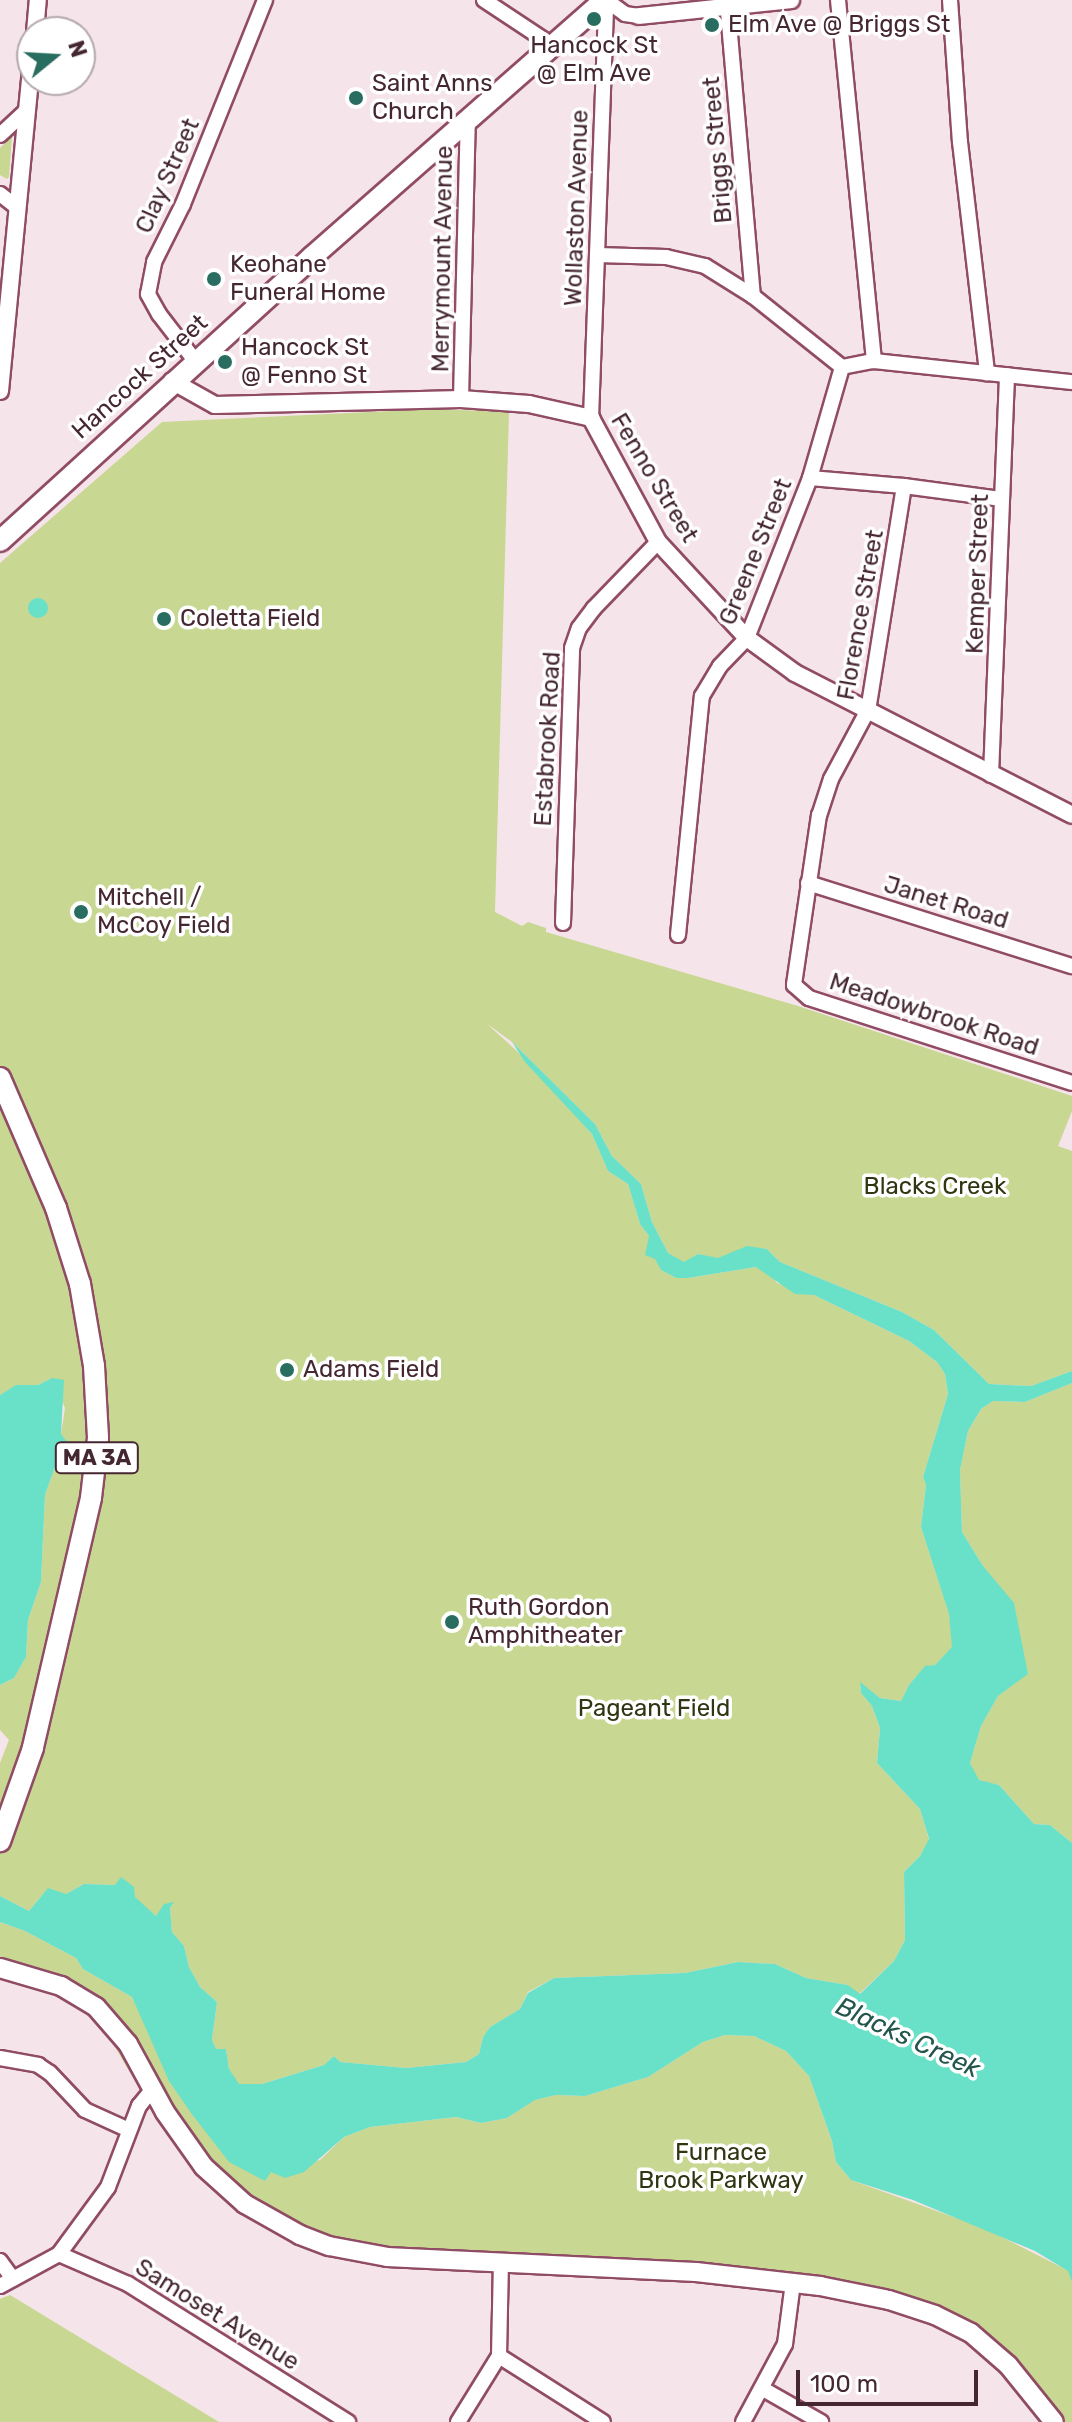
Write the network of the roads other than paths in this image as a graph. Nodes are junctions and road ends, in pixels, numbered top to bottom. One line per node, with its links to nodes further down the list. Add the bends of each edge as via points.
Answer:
1 (265, 0): 19 (street, Clay Street, via 183,204 154,262 148,294)
2 (484, 0): 9 (street)
3 (606, 0): 8 (street, via 625,14); 9 (main road, Hancock Street); 16 (street, Wollaston Avenue)
4 (791, 0): 7 (street)
5 (838, 0): 18 (street)
6 (950, 0): 21 (street, via 960,142)
7 (727, 4): 8 (street); 17 (street, Briggs Street)
8 (639, 16)
9 (552, 45): 12 (main road, Hancock Street)
10 (28, 96): 11 (street)
11 (27, 110): 13 (street); 15 (street)
12 (468, 120): 19 (main road, Hancock Street); 26 (street, Merrymount Avenue)
13 (0, 135)
14 (0, 194): 15 (street)
15 (18, 208): 25 (street)
16 (597, 255): 17 (street, via 666,257 705,266); 27 (street, Wollaston Avenue)
17 (753, 296): 20 (street)
18 (874, 361): 20 (street); 21 (street)
19 (196, 362): 23 (main road, Hancock Street)
20 (842, 367): 28 (street, Greene Street)
21 (987, 373): 22 (street)
22 (1007, 375): 24 (street); 30 (street, Kemper Street)
23 (172, 381): 26 (street, Fenno Street, via 215,405); 31 (main road, Hancock Street)
24 (1072, 382)
25 (0, 391)
26 (461, 399): 27 (street, Fenno Street, via 529,404)
27 (591, 418): 32 (street, Fenno Street)
28 (810, 478): 29 (street); 33 (street, Greene Street)
29 (904, 486): 30 (street); 34 (street, Florence Street)
30 (1002, 499): 35 (street, Kemper Street)
31 (0, 541)
32 (658, 542): 33 (street, Fenno Street); 38 (street, Estabrook Road, via 594,608 572,648)
33 (747, 638): 34 (street, Fenno Street, via 795,673); 39 (street, Greene Street, via 720,666 702,696)
34 (868, 710): 35 (street, Fenno Street); 37 (street, Florence Street, via 831,779)
35 (991, 775): 36 (street, Fenno Street)
36 (1072, 815)
37 (808, 883): 40 (street, Janet Road); 41 (street, Florence Street)
38 (563, 923)
39 (678, 935)
40 (1072, 966)
41 (793, 979): 43 (street, Meadowbrook Road, via 809,998)
42 (0, 1078): 44 (main road, MA 3A, via 56,1208 80,1284 94,1366 98,1438 91,1498 33,1748)
43 (1072, 1083)
44 (0, 1841)
45 (5, 1973): 47 (main road, via 61,1986 96,2007 128,2044)
46 (0, 2058): 48 (street, via 38,2065 85,2110)
47 (152, 2090): 48 (street); 51 (main road, via 186,2145 226,2188 300,2235 355,2252)
48 (129, 2130): 49 (street, via 108,2187)
49 (59, 2254): 52 (street); 56 (street, Samoset Avenue, via 128,2284)
50 (0, 2261): 52 (street)
51 (501, 2264): 53 (main road, via 696,2272); 54 (street)
52 (6, 2282)
53 (793, 2282): 55 (street, via 785,2344); 61 (main road, via 889,2300 952,2322 1008,2365)
54 (499, 2356): 57 (street); 58 (street)
55 (763, 2389): 59 (street); 60 (street)
56 (348, 2422)
57 (458, 2422)
58 (603, 2422)
59 (743, 2422)
60 (821, 2422)
61 (1054, 2422)

